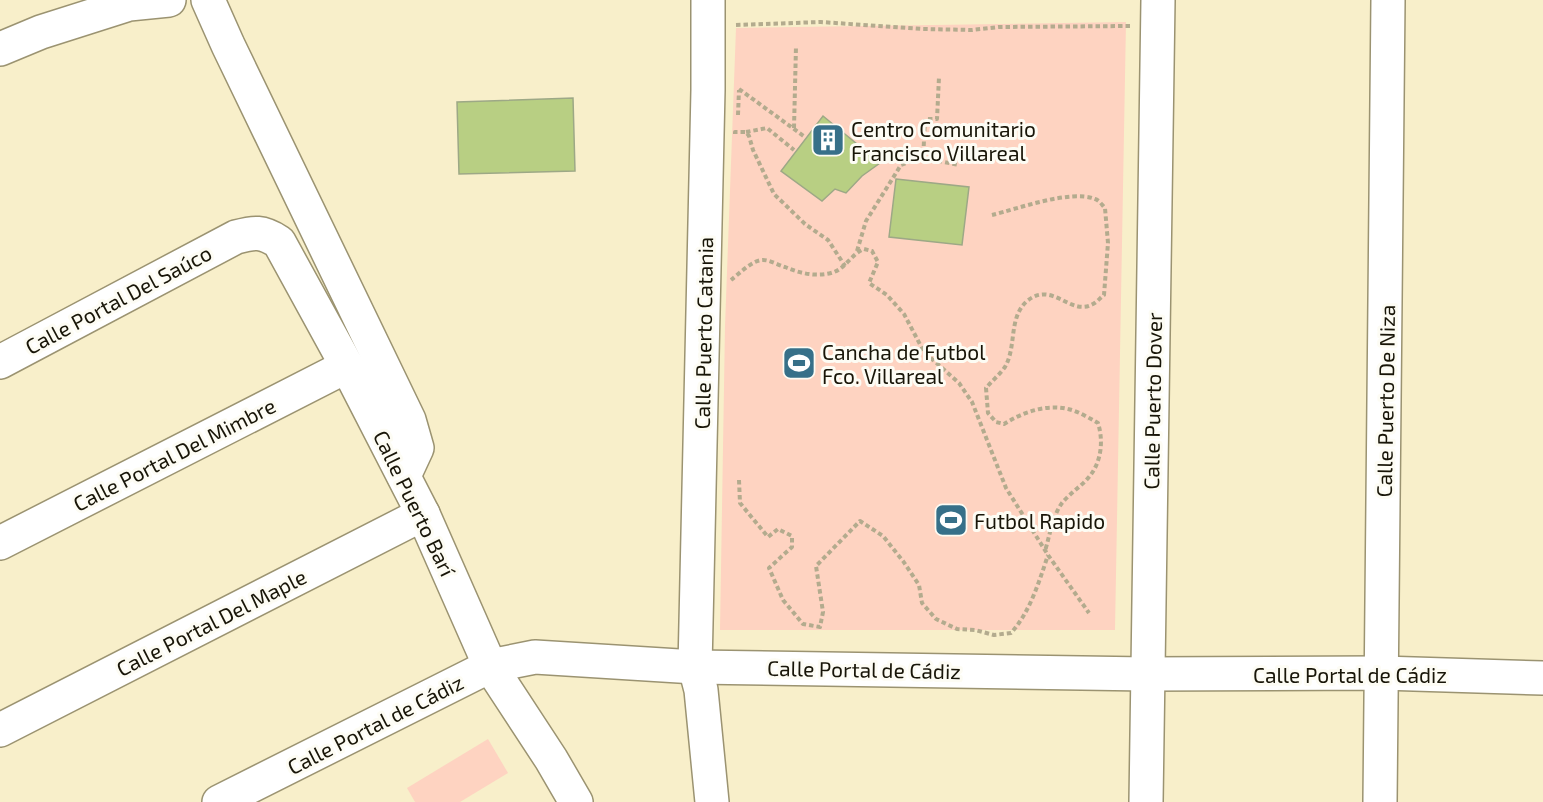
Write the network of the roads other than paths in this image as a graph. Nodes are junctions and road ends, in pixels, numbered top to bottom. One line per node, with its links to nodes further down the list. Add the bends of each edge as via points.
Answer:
1 (168, 0): 6 (street, via 129,4)
2 (208, 0): 7 (street, Calle Puerto Barí)
3 (708, 0): 14 (street, Calle Puerto Catania)
4 (1388, 0): 15 (street, Calle Puerto De Niza)
5 (1158, 13): 16 (street, Calle Puerto Dover)
6 (0, 49)
7 (298, 191): 8 (street, via 291,220); 9 (street, Calle Puerto Barí)
8 (279, 242): 9 (street, Calle Puerto Barí); 10 (street, Calle Portal Del Saúco, via 265,234 236,237)
9 (362, 360): 11 (street, Calle Puerto Barí, via 404,476); 12 (street, Calle Portal Del Mimbre)
10 (0, 362)
11 (423, 514): 13 (street, Calle Puerto Barí); 18 (street, Calle Portal Del Maple)
12 (0, 543)
13 (490, 666): 14 (street, Calle Portal de Cádiz, via 535,657); 19 (street, Calle Portal de Cádiz); 20 (street, Calle Puerto Barí)
14 (695, 667): 16 (street, Calle Portal de Cádiz); 21 (street, Calle Puerto Catania, via 701,690)
15 (1382, 673): 16 (street, Calle Portal de Cádiz); 17 (street, Calle Portal de Cádiz); 23 (street, Calle Puerto De Niza)
16 (1147, 674): 22 (street, Calle Puerto Dover)
17 (1543, 678)
18 (0, 730)
19 (219, 802)
20 (576, 802)
21 (712, 802)
22 (1146, 802)
23 (1380, 802)

